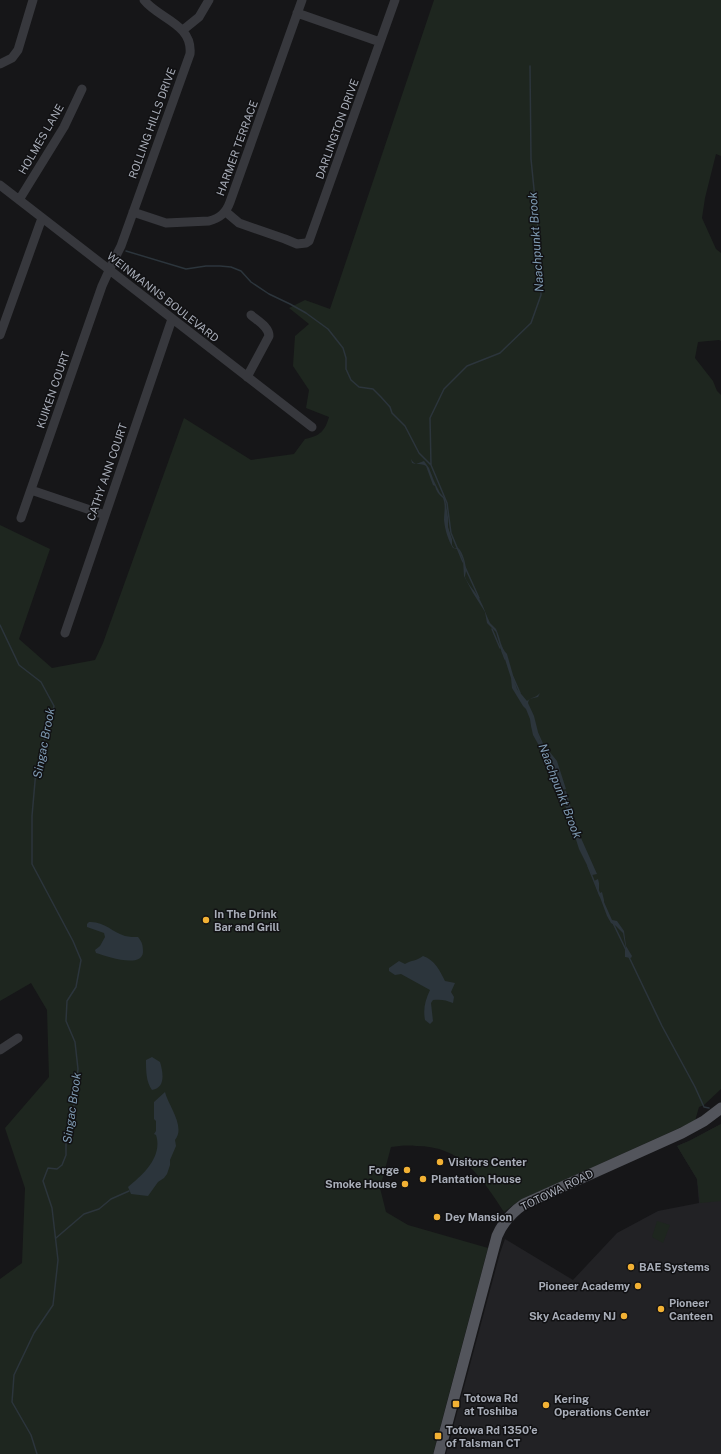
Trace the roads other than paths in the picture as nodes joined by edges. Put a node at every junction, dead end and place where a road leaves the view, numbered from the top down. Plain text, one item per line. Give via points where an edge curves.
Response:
1 (33, 0) edge
2 (144, 0) edge
3 (209, 0) edge
4 (302, 0) edge
5 (395, 0) edge
6 (297, 13) junction
7 (183, 30) junction
8 (380, 42) junction
9 (0, 64) edge
10 (82, 89) dead end
11 (0, 185) edge
12 (19, 200) junction
13 (133, 212) junction
14 (226, 212) junction
15 (42, 218) junction
16 (109, 270) junction
17 (251, 315) dead end
18 (172, 319) junction
19 (0, 335) edge
20 (246, 377) junction
21 (312, 427) dead end
22 (31, 490) junction
23 (105, 515) junction
24 (21, 518) dead end
25 (65, 633) dead end
26 (18, 1038) dead end
27 (0, 1050) edge
28 (721, 1108) edge
29 (439, 1454) edge

1 - 9 street via 18,50 12,58
2 - 7 street
3 - 7 street via 199,17
4 - 6 street, HARMER TERRACE
5 - 8 street, DARLINGTON DRIVE
6 - 8 street
6 - 14 street, HARMER TERRACE
7 - 13 street, ROLLING HILLS DRIVE via 189,42 190,54
8 - 14 street, DARLINGTON DRIVE via 311,238 302,244 285,240 239,222
10 - 12 street, HOLMES LANE via 64,127
11 - 12 street, WEINMANNS BOULEVARD
12 - 15 street, WEINMANNS BOULEVARD
13 - 14 street, HARMER TERRACE via 160,222 172,223 209,221
13 - 16 street, ROLLING HILLS DRIVE
15 - 16 street, WEINMANNS BOULEVARD
15 - 19 street
16 - 18 street, WEINMANNS BOULEVARD
16 - 22 street, KUIKEN COURT
17 - 20 street via 266,327 269,336
18 - 20 street, WEINMANNS BOULEVARD
18 - 23 street, CATHY ANN COURT
20 - 21 street, WEINMANNS BOULEVARD
22 - 23 street
22 - 24 street, KUIKEN COURT
23 - 25 street, CATHY ANN COURT
26 - 27 street
28 - 29 main road, TOTOWA ROAD via 682,1133 524,1204 503,1223 497,1236

